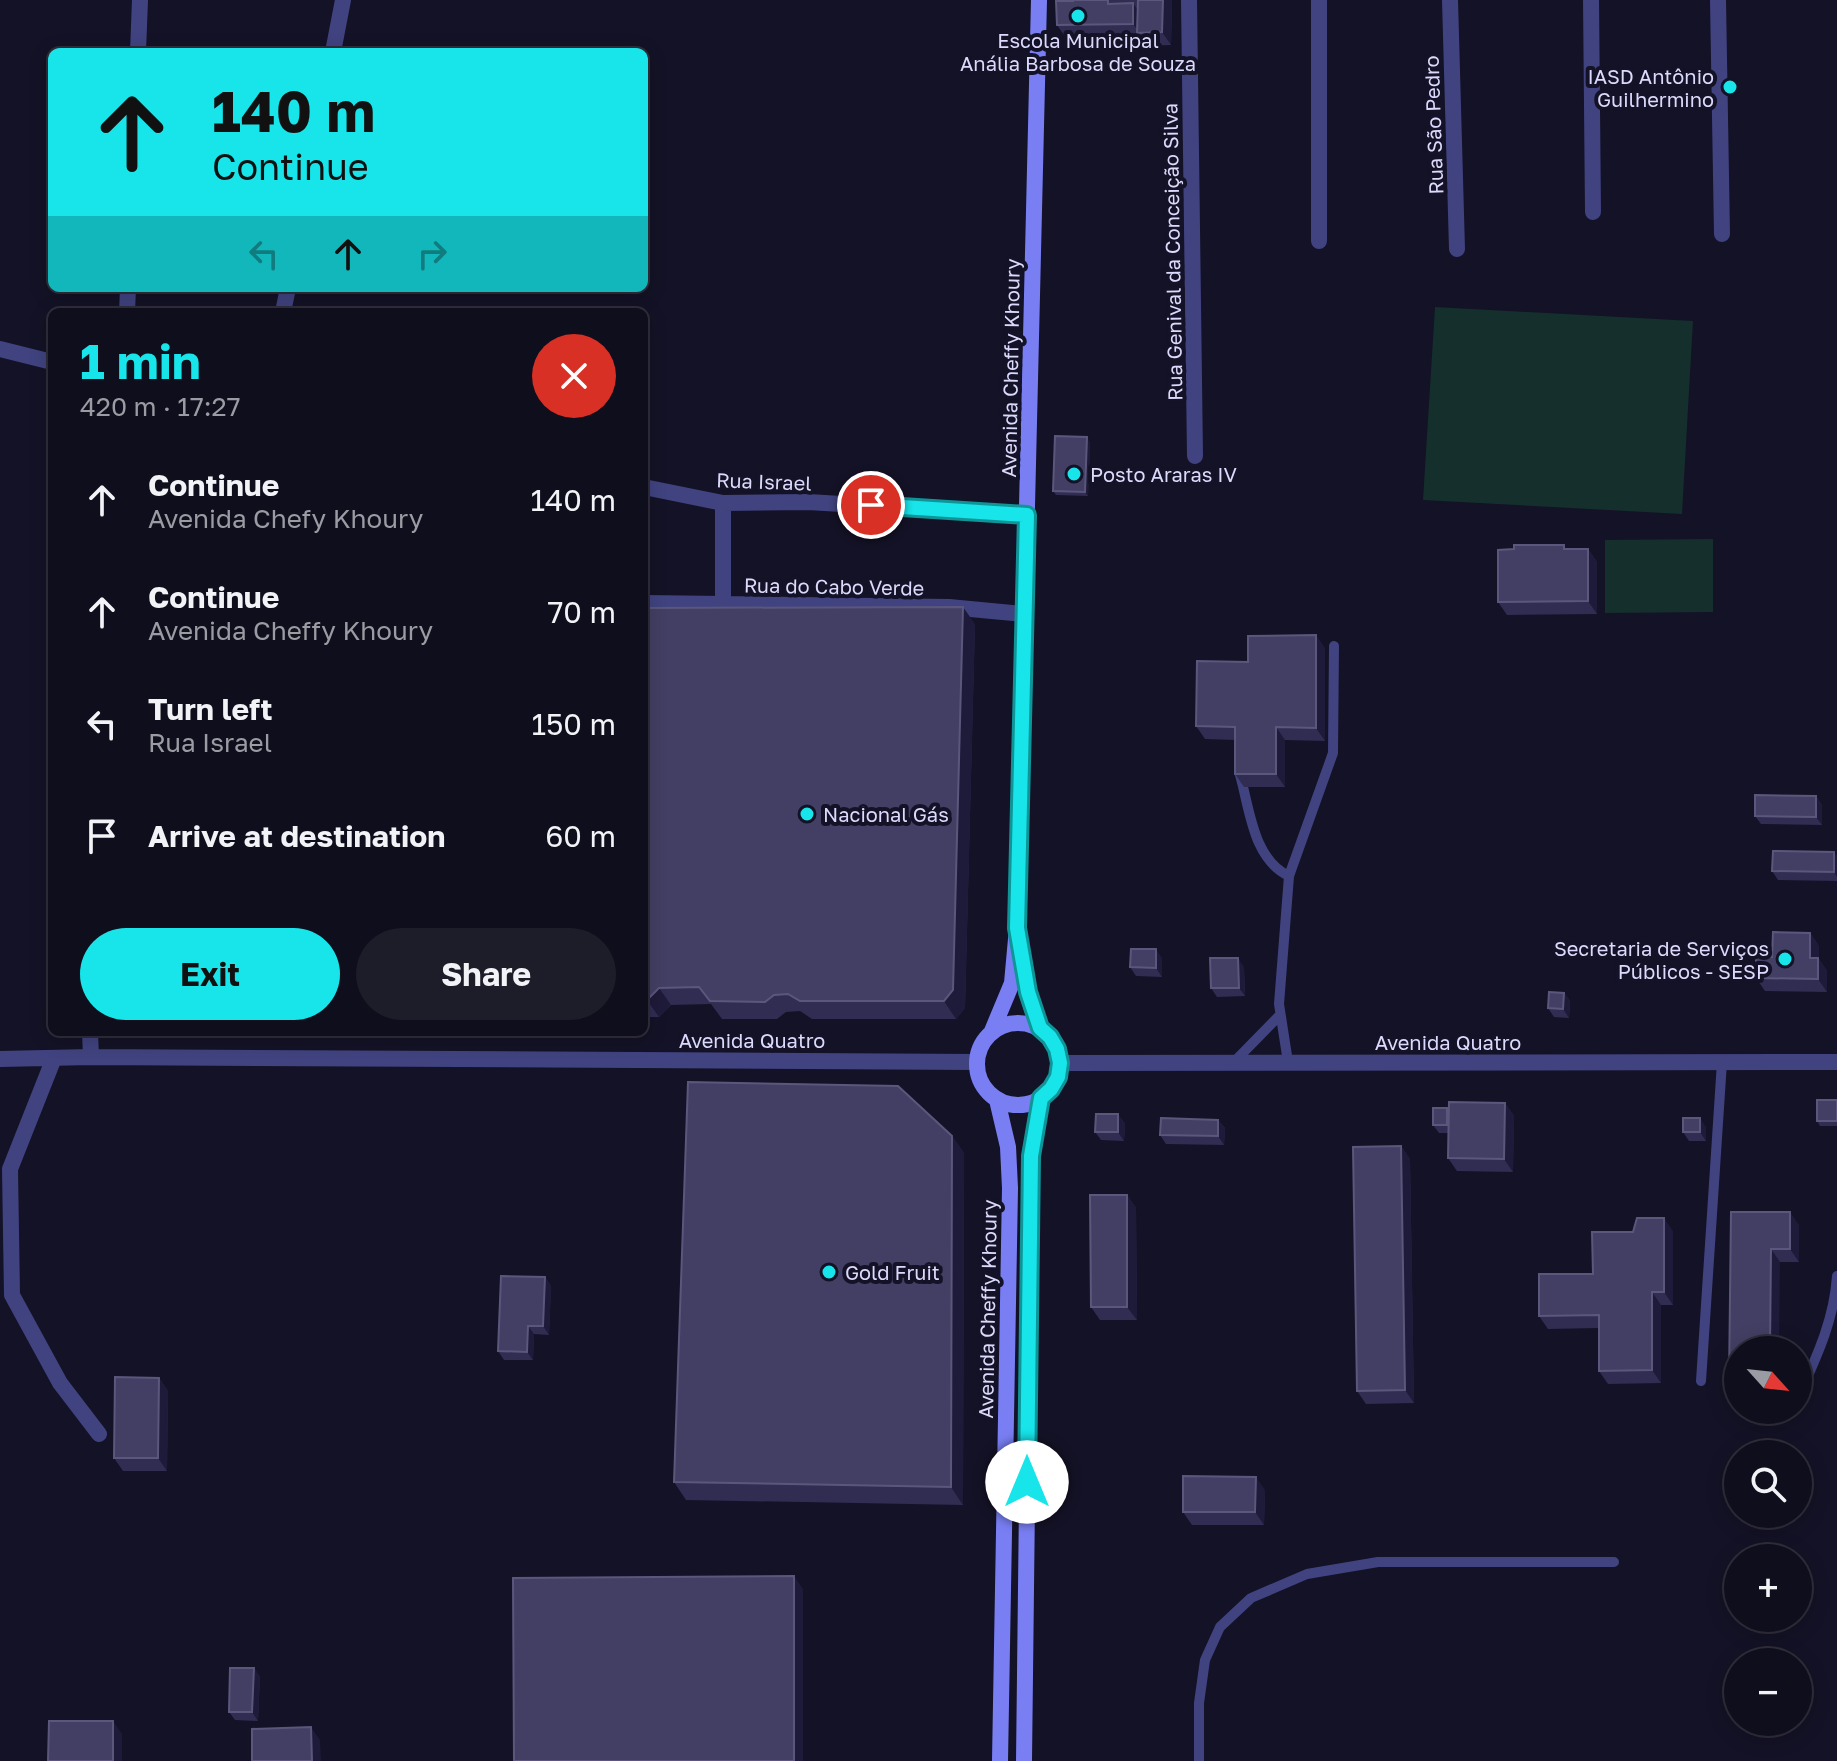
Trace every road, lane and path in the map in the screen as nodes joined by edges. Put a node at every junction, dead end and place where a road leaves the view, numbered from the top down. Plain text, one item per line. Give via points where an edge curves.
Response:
1 (140, 0) edge
2 (343, 0) edge
3 (1039, 0) edge
4 (1189, 0) edge
5 (1319, 0) edge
6 (1450, 0) edge
7 (1591, 0) edge
8 (1718, 0) edge
9 (138, 48) edge
10 (334, 48) edge
11 (1593, 212) dead end
12 (1722, 234) dead end
13 (1319, 241) dead end
14 (1457, 249) dead end
15 (0, 349) edge
16 (48, 361) edge
17 (1195, 456) dead end
18 (648, 488) edge
19 (723, 503) junction
20 (1027, 515) junction
21 (648, 603) edge
22 (723, 604) junction
23 (1024, 614) junction
24 (1334, 646) dead end
25 (1236, 759) edge
26 (1289, 876) junction
27 (1017, 928) junction
28 (1280, 1015) junction
29 (1040, 1028) junction
30 (992, 1031) junction
31 (90, 1036) edge
32 (91, 1057) junction
33 (54, 1058) junction
34 (0, 1059) edge
35 (977, 1062) junction
36 (1234, 1062) junction
37 (1288, 1062) junction
38 (1722, 1062) junction
39 (1837, 1062) edge
40 (1060, 1063) junction
41 (1041, 1098) junction
42 (997, 1100) junction
43 (1837, 1276) edge
44 (1812, 1366) edge
45 (1701, 1381) dead end
46 (99, 1434) dead end
47 (1614, 1562) dead end
48 (1000, 1761) edge
49 (1024, 1761) edge
50 (1199, 1761) edge

1 - 9 street
2 - 10 street
3 - 20 main road, Avenida Cheffy Khoury
4 - 17 street, Rua Genival da Conceição Silva
5 - 13 street
6 - 14 street, Rua São Pedro
7 - 11 street
8 - 12 street
15 - 16 street
18 - 19 street, Rua Israel
19 - 20 street, Rua Israel via 808,502
19 - 22 street
20 - 23 main road, Avenida Cheffy Khoury
21 - 22 street, Rua do Cabo Verde
22 - 23 street, Rua do Cabo Verde via 949,607
23 - 27 main road, Avenida Cheffy Khoury
24 - 26 lane via 1333,753
25 - 26 lane via 1262,854
26 - 28 lane
27 - 29 main road
27 - 30 main road via 1012,983
28 - 36 lane
28 - 37 lane
29 - 30 main road via 1014,1022
29 - 40 main road via 1057,1049
30 - 35 main road
31 - 32 street
32 - 33 street, Avenida Quatro
32 - 35 street, Avenida Quatro
33 - 34 street, Avenida Quatro
33 - 46 street via 10,1169 12,1295 60,1383
35 - 42 main road via 979,1077
36 - 37 street, Avenida Quatro
36 - 40 street, Avenida Quatro
37 - 38 street, Avenida Quatro
38 - 39 street, Avenida Quatro
38 - 45 lane
40 - 41 main road via 1058,1077
41 - 42 main road via 1019,1105
41 - 49 main road, Avenida Cheffy Khoury via 1031,1156
42 - 48 main road, Avenida Cheffy Khoury via 1008,1147 1010,1188
43 - 44 lane via 1832,1314
47 - 50 lane via 1378,1562 1307,1574 1251,1598 1220,1627 1205,1660

